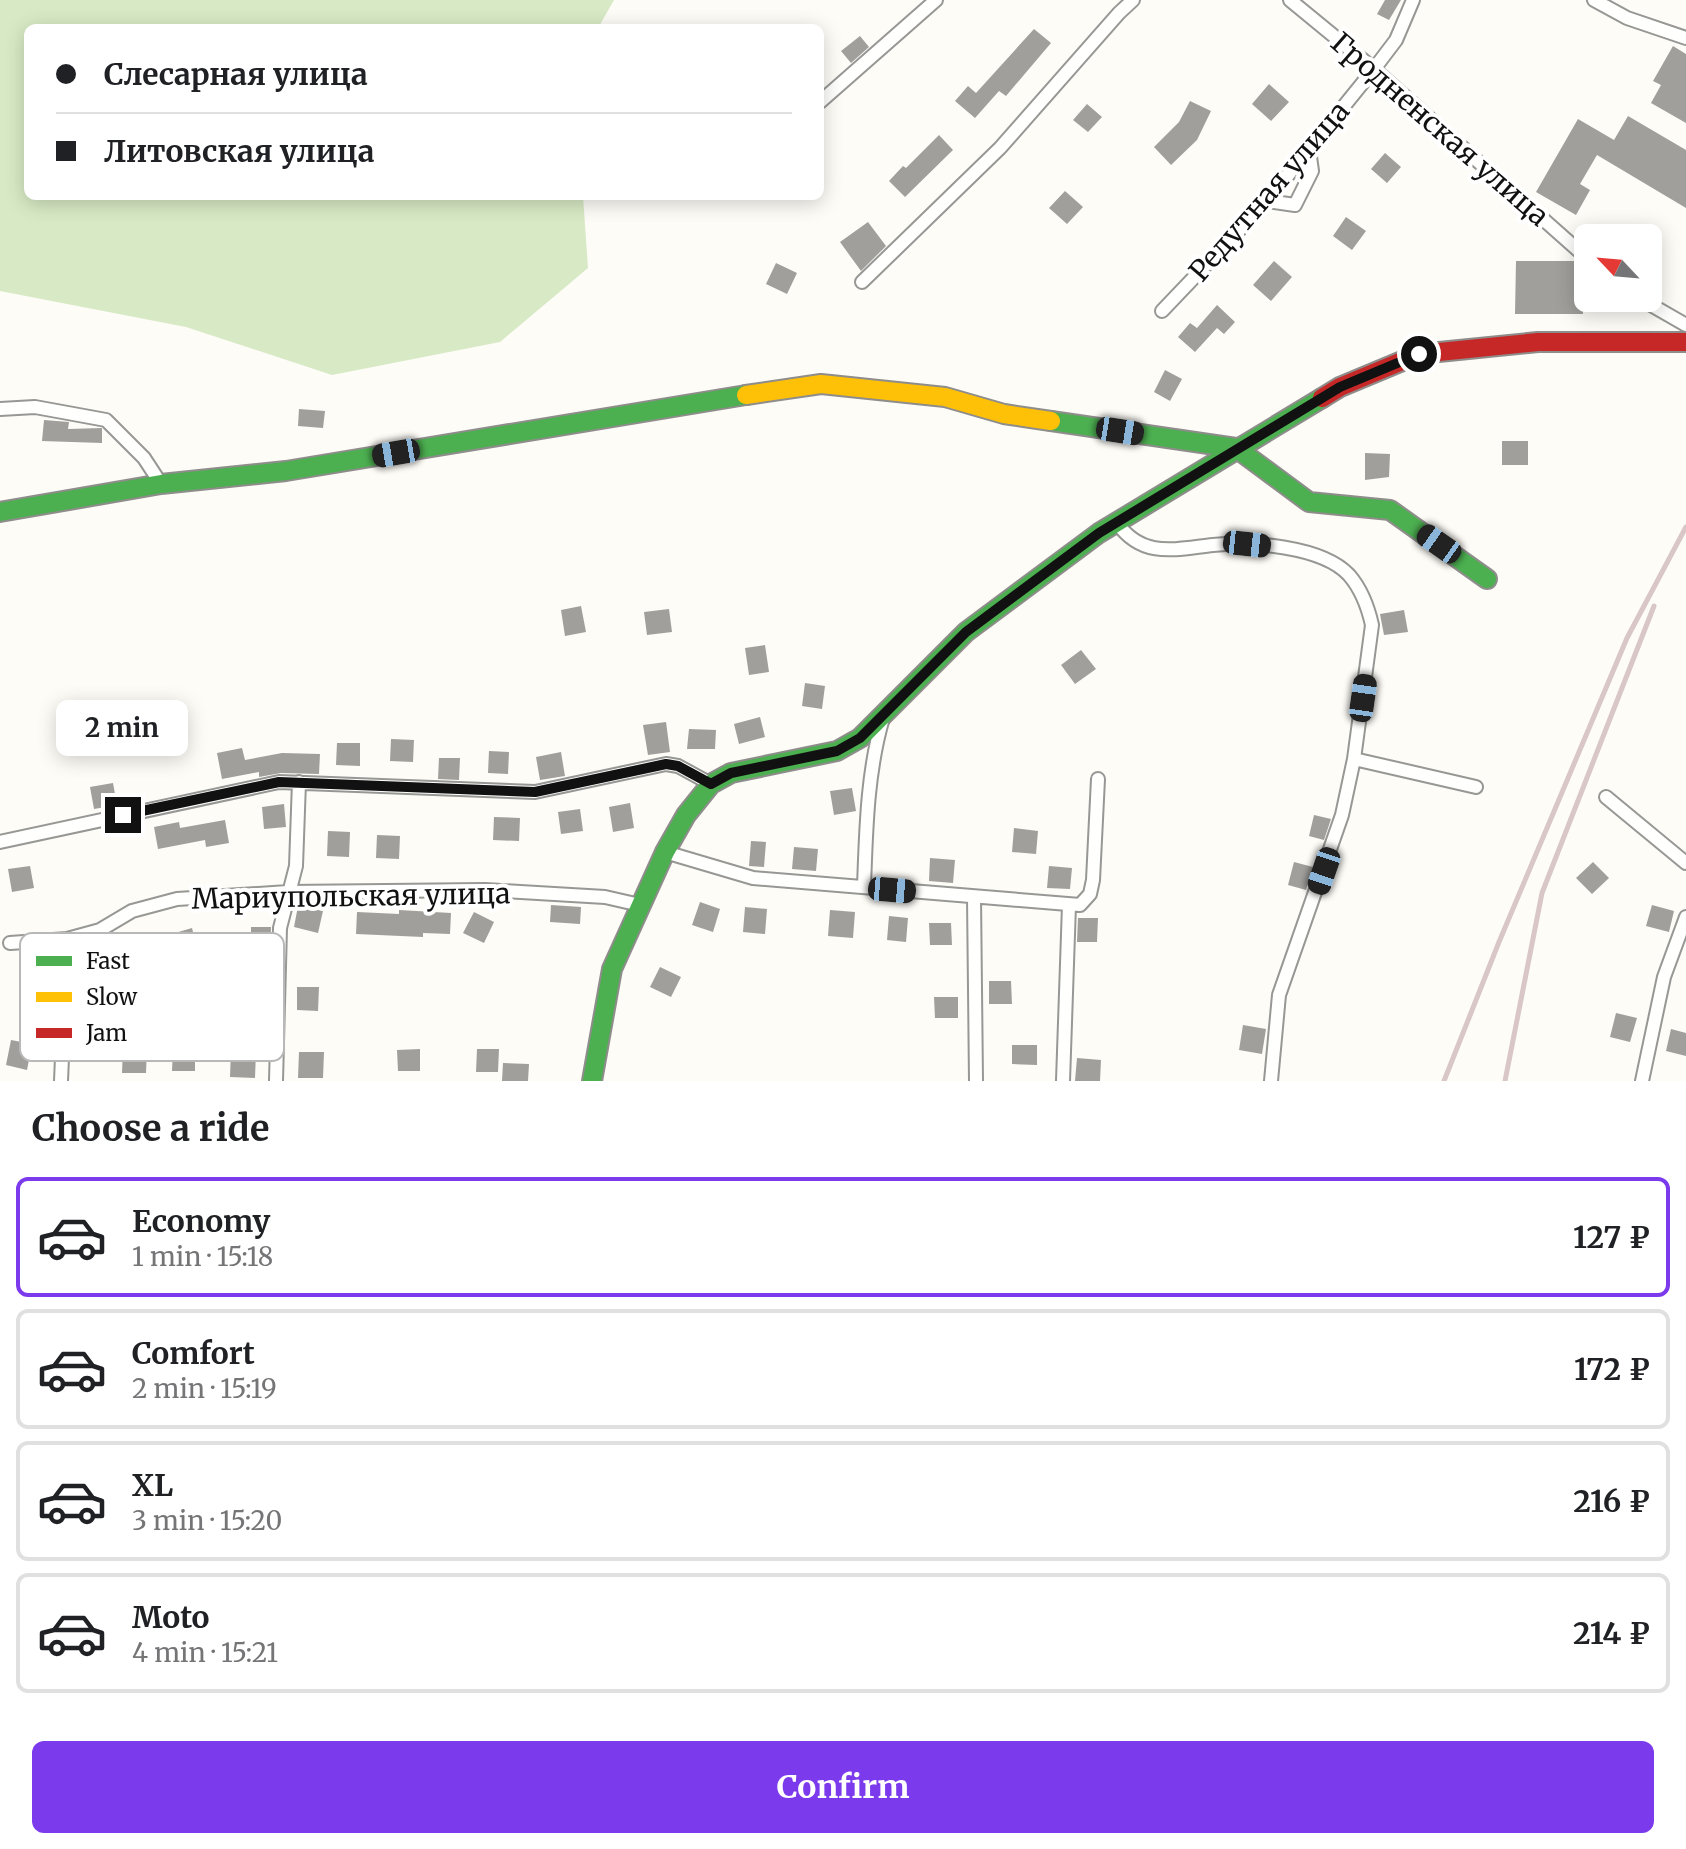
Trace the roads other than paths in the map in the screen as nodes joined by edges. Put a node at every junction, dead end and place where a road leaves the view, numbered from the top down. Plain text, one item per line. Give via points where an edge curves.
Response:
1 (936, 0) edge
2 (1133, 0) edge
3 (1290, 0) edge
4 (1413, 0) edge
5 (1594, 0) edge
6 (1686, 38) edge
7 (1374, 69) junction
8 (824, 98) edge
9 (1309, 150) junction
10 (1267, 201) junction
11 (1574, 247) edge
12 (862, 282) dead end
13 (1162, 311) dead end
14 (1662, 311) edge
15 (1686, 325) edge
16 (1686, 342) edge
17 (0, 409) edge
18 (1236, 448) junction
19 (161, 484) junction
20 (0, 512) edge
21 (1117, 523) junction
22 (1487, 579) dead end
23 (884, 715) junction
24 (1354, 759) junction
25 (1098, 779) dead end
26 (299, 782) junction
27 (711, 784) junction
28 (1476, 787) dead end
29 (1606, 797) dead end
30 (0, 842) edge
31 (665, 852) junction
32 (1686, 863) edge
33 (864, 887) junction
34 (288, 892) junction
35 (974, 897) junction
36 (640, 905) junction
37 (1069, 905) junction
38 (1686, 917) edge
39 (89, 933) edge
40 (280, 933) edge
41 (20, 942) edge
42 (10, 943) dead end
43 (62, 1061) edge
44 (277, 1061) edge
45 (61, 1081) edge
46 (276, 1081) edge
47 (592, 1081) edge
48 (976, 1081) edge
49 (1063, 1081) edge
50 (1271, 1081) edge
51 (1642, 1081) edge

1 - 8 street
2 - 12 street via 1000,148
3 - 7 street, Гродненская улица
4 - 7 street, Редутная улица via 1396,40
5 - 6 street via 1627,18
7 - 9 street, Редутная улица
7 - 11 street, Гродненская улица
9 - 10 street, Редутная улица
9 - 10 street via 1312,171 1295,205
10 - 13 street, Редутная улица
14 - 15 street
16 - 18 street via 1538,342 1419,354 1340,387
17 - 19 street via 35,407 106,420 144,458
18 - 19 street via 1004,414 945,397 821,384 286,471
18 - 21 street
18 - 22 street via 1309,502 1390,510
19 - 20 street
21 - 23 street via 966,632
21 - 24 street via 1125,534 1153,549 1247,544 1290,549 1346,573 1367,605 1372,625
23 - 27 street via 837,751 731,773
23 - 33 street via 876,741
24 - 28 street
24 - 50 street via 1342,815 1279,995
25 - 37 street via 1090,894 1080,905
26 - 27 street via 535,792 666,764
26 - 30 street
26 - 34 street via 299,839
27 - 31 street
29 - 32 street
31 - 33 street via 753,878
31 - 36 street
33 - 35 street
34 - 36 street, Мариупольская улица via 485,890 605,897
34 - 39 street, Мариупольская улица via 177,899 132,911
34 - 40 street
35 - 37 street
35 - 48 street
36 - 47 street via 612,969
37 - 49 street
38 - 51 street via 1664,977
41 - 42 street, Мариупольская улица
43 - 45 street
44 - 46 street

